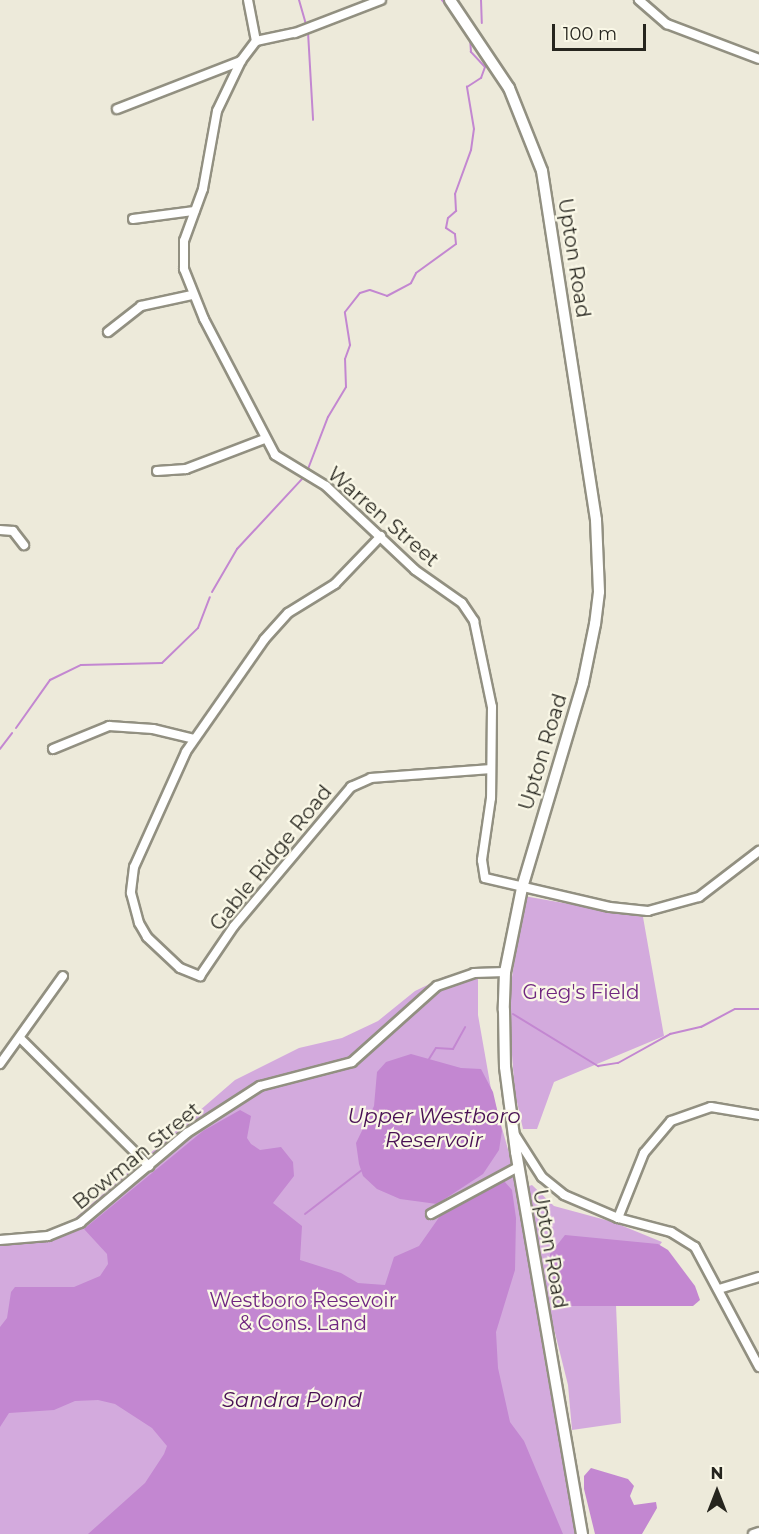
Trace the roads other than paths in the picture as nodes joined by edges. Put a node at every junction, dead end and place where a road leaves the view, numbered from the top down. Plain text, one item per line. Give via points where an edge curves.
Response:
1 (248, 0) edge
2 (381, 0) edge
3 (450, 0) edge
4 (639, 0) edge
5 (256, 41) junction
6 (759, 59) edge
7 (241, 61) junction
8 (117, 110) dead end
9 (194, 211) junction
10 (133, 219) dead end
11 (192, 295) junction
12 (108, 332) dead end
13 (264, 439) junction
14 (156, 471) dead end
15 (0, 530) edge
16 (381, 536) junction
17 (24, 545) dead end
18 (194, 739) junction
19 (53, 749) dead end
20 (491, 769) junction
21 (759, 851) edge
22 (522, 888) junction
23 (506, 972) junction
24 (63, 976) dead end
25 (20, 1038) junction
26 (0, 1064) edge
27 (759, 1115) edge
28 (513, 1131) junction
29 (149, 1166) junction
30 (518, 1167) junction
31 (431, 1214) dead end
32 (618, 1218) junction
33 (0, 1240) edge
34 (759, 1277) edge
35 (719, 1289) junction
36 (759, 1367) edge
37 (759, 1532) edge
38 (582, 1534) edge
39 (753, 1534) edge

1 - 5 street
2 - 5 street via 295,33
3 - 22 main road, Upton Road via 509,88 542,171 596,520 599,592 583,683
4 - 6 street via 667,24
5 - 7 street, Warren Street
7 - 8 street
7 - 9 street, Warren Street via 220,101 203,189
9 - 10 street
9 - 11 street, Warren Street via 182,250
11 - 12 street via 141,306
11 - 13 street, Warren Street
13 - 14 street via 186,469
13 - 16 street, Warren Street via 275,455 326,486
15 - 17 street via 12,531
16 - 18 street via 335,584 288,613
16 - 20 street, Warren Street via 415,570 462,603 474,621 491,691
18 - 19 street via 153,729 109,726
18 - 20 street, Gable Ridge Road via 139,851 131,893 147,937 180,968 198,976 205,974 234,926 351,787 371,778
20 - 22 street, Warren Street via 482,871 489,881
21 - 22 street, Warren Street via 699,897 664,909 610,908
22 - 23 main road, Upton Road
23 - 28 main road, Upton Road via 504,1053
23 - 29 street, Bowman Street via 474,973 437,986 376,1045 352,1062 260,1086 187,1133
24 - 25 street
25 - 26 street
25 - 29 street
27 - 32 street via 711,1107 671,1121 644,1153
28 - 30 main road, Upton Road
28 - 32 street via 533,1166 552,1187 576,1203
29 - 33 street, Bowman Street via 80,1223 48,1236
30 - 31 street
30 - 38 main road, Upton Road
32 - 35 street via 685,1238 703,1259
34 - 35 street
35 - 36 street
37 - 39 street

